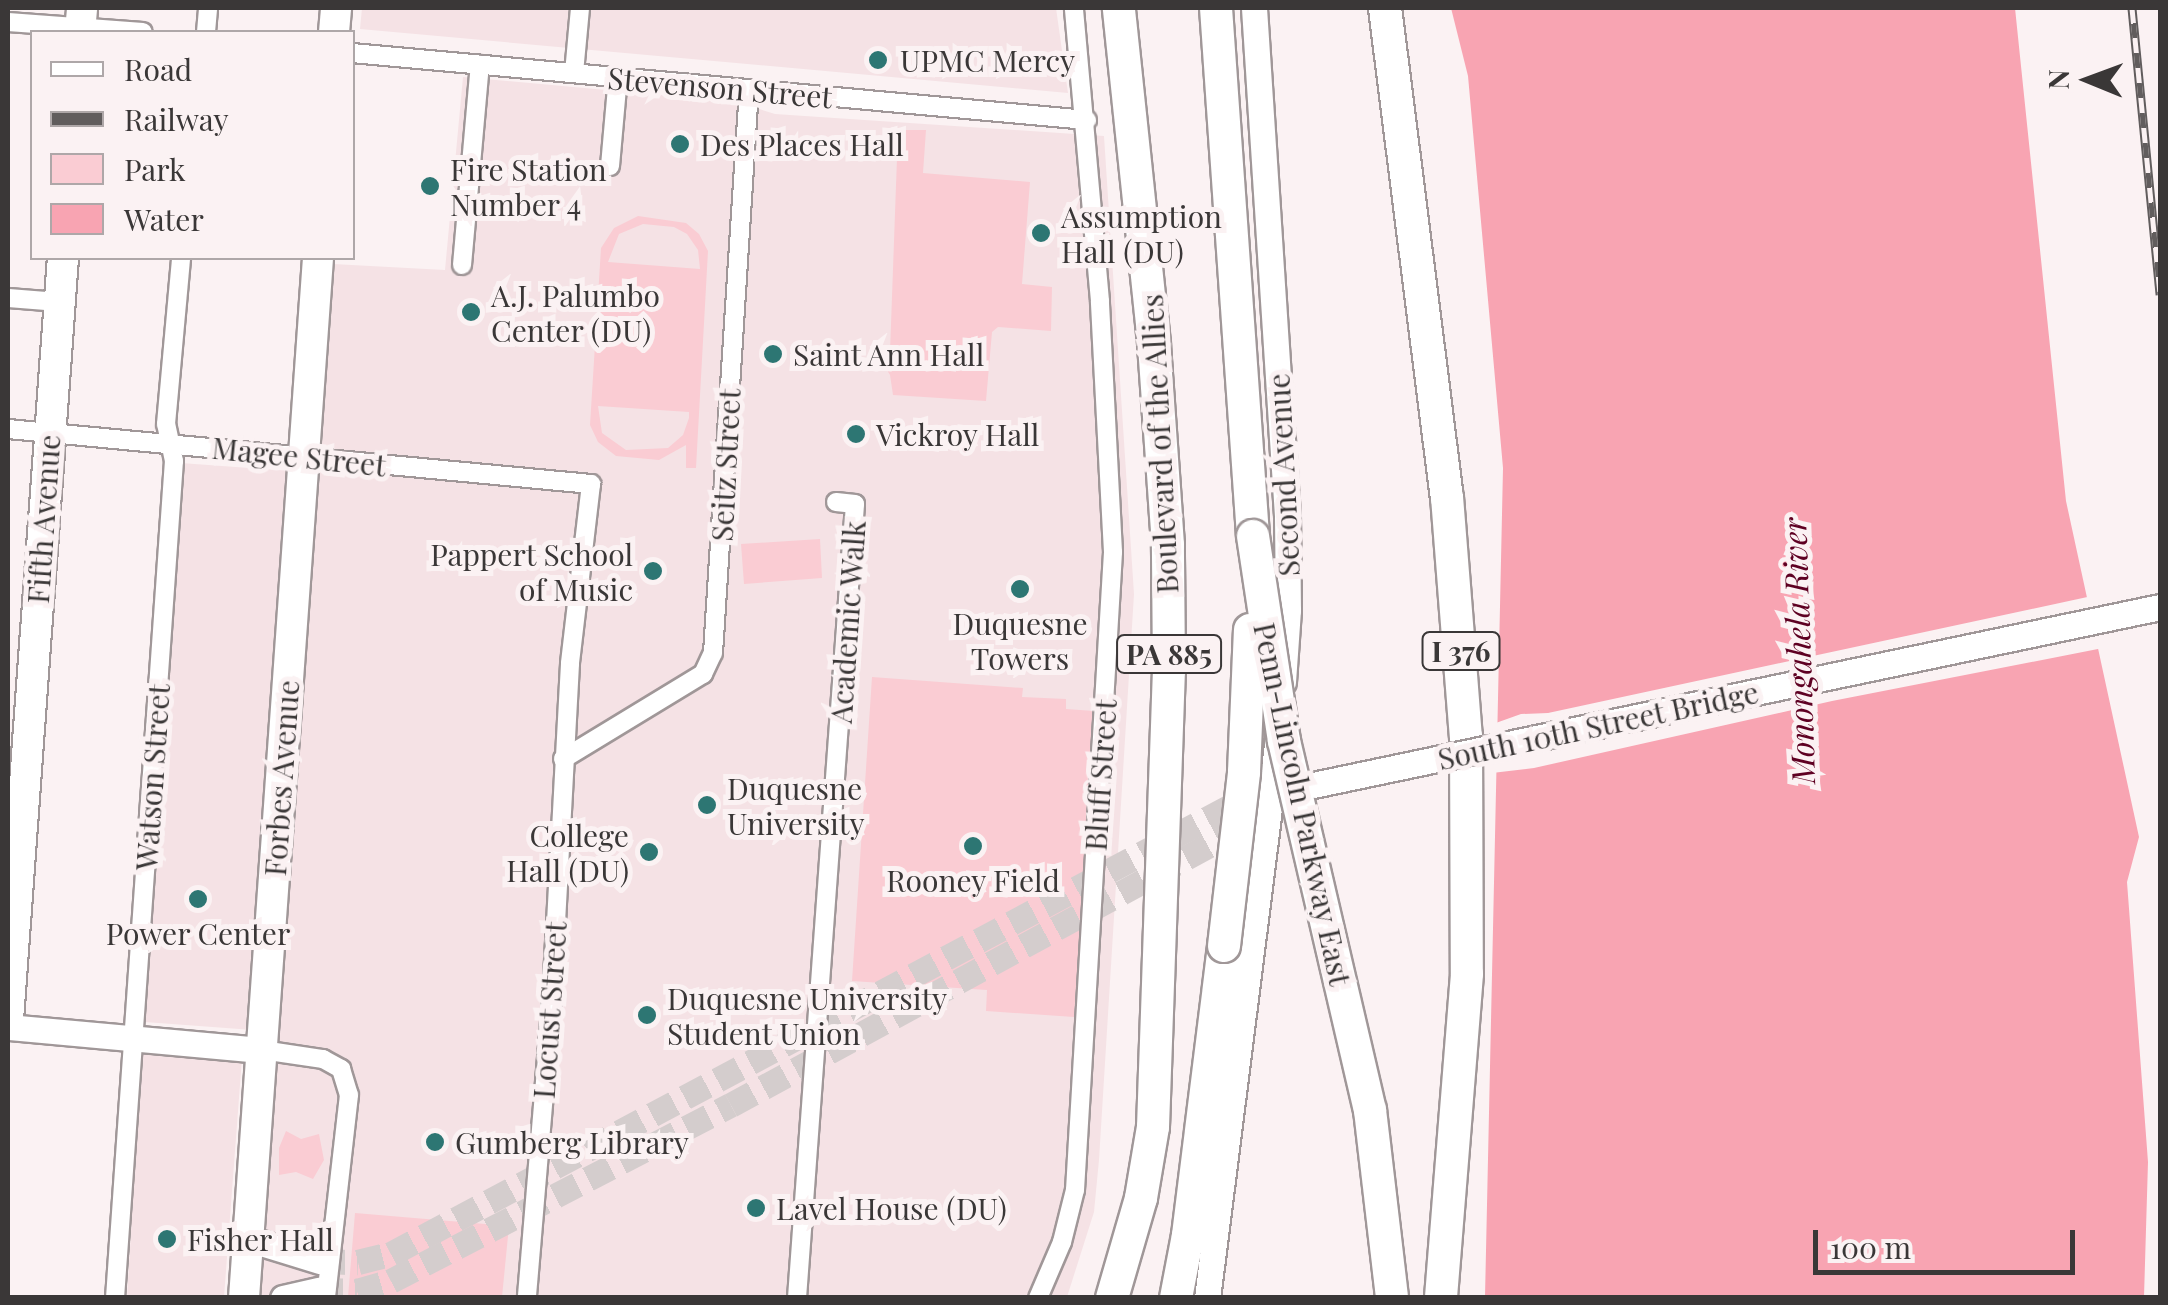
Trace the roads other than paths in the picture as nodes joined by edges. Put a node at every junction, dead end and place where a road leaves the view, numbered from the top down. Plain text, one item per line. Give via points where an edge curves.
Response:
1 (580, 8) edge
2 (1074, 8) edge
3 (1098, 8) edge
4 (1119, 8) edge
5 (1216, 8) edge
6 (1254, 8) edge
7 (1385, 8) edge
8 (8, 22) edge
9 (81, 22) edge
10 (131, 30) edge
11 (355, 53) edge
12 (480, 64) junction
13 (574, 73) junction
14 (618, 77) junction
15 (749, 90) junction
16 (1087, 120) junction
17 (610, 166) dead end
18 (63, 260) edge
19 (181, 260) edge
20 (318, 260) edge
21 (462, 265) dead end
22 (8, 298) edge
23 (59, 302) junction
24 (8, 428) edge
25 (49, 432) junction
26 (170, 443) junction
27 (304, 457) junction
28 (590, 484) joint
29 (836, 502) dead end
30 (1253, 536) junction
31 (2160, 606) edge
32 (563, 760) junction
33 (1271, 799) junction
34 (1231, 806) tunnel mouth
35 (1226, 836) tunnel mouth
36 (8, 1019) edge
37 (8, 1027) edge
38 (134, 1038) junction
39 (262, 1050) junction
40 (248, 1240) junction
41 (320, 1261) tunnel mouth
42 (322, 1294) edge
43 (115, 1298) edge
44 (244, 1298) edge
45 (282, 1298) edge
46 (528, 1298) edge
47 (797, 1298) edge
48 (1038, 1298) edge
49 (1092, 1298) edge
50 (1112, 1298) edge
51 (1176, 1298) edge
52 (1208, 1298) edge
53 (1392, 1298) edge
54 (1442, 1298) edge

1 - 13 street
2 - 16 street, Bluff Street
3 - 49 highway, Boulevard of the Allies / PA 885 via 1136,372 1147,688 1134,1099 1126,1168
4 - 50 highway, Boulevard of the Allies / PA 885 via 1154,343 1170,672 1153,1127
5 - 30 highway, Penn-Lincoln Parkway East
6 - 33 main road, Second Avenue via 1289,563
7 - 54 highway, I 376 via 1447,497 1466,736 1467,974
8 - 9 street
9 - 10 street
11 - 12 street, Stevenson Street
12 - 13 street, Stevenson Street
12 - 21 street
13 - 14 street, Stevenson Street
14 - 15 street, Stevenson Street
14 - 17 street
15 - 16 street, Stevenson Street
15 - 32 street, Seitz Street via 714,654 702,674
16 - 48 street, Bluff Street via 1108,417 1111,604 1075,1190
18 - 23 main road, Fifth Avenue
19 - 26 street, Watson Street via 166,424
20 - 27 main road, Forbes Avenue
22 - 23 street
23 - 25 main road, Fifth Avenue
24 - 25 street, Magee Street
25 - 26 street, Magee Street
25 - 36 main road, Fifth Avenue
26 - 27 street, Magee Street
26 - 38 street, Watson Street via 174,461
27 - 28 street, Magee Street
27 - 39 main road, Forbes Avenue
28 - 32 street, Locust Street
29 - 47 street, Academic Walk via 855,504
30 - 51 highway, bridge via 1244,772
30 - 53 highway, Penn-Lincoln Parkway East, bridge via 1284,740 1370,1110
31 - 33 main road, South 10th Street Bridge, bridge
32 - 46 street, Locust Street
33 - 34 main road
33 - 35 main road
33 - 52 main road, Second Avenue
37 - 38 main road
38 - 39 main road
38 - 43 street, Watson Street
39 - 40 main road, Forbes Avenue
39 - 42 street via 323,1058 341,1069 350,1095
40 - 41 main road
40 - 44 main road, Forbes Avenue
42 - 45 main road

